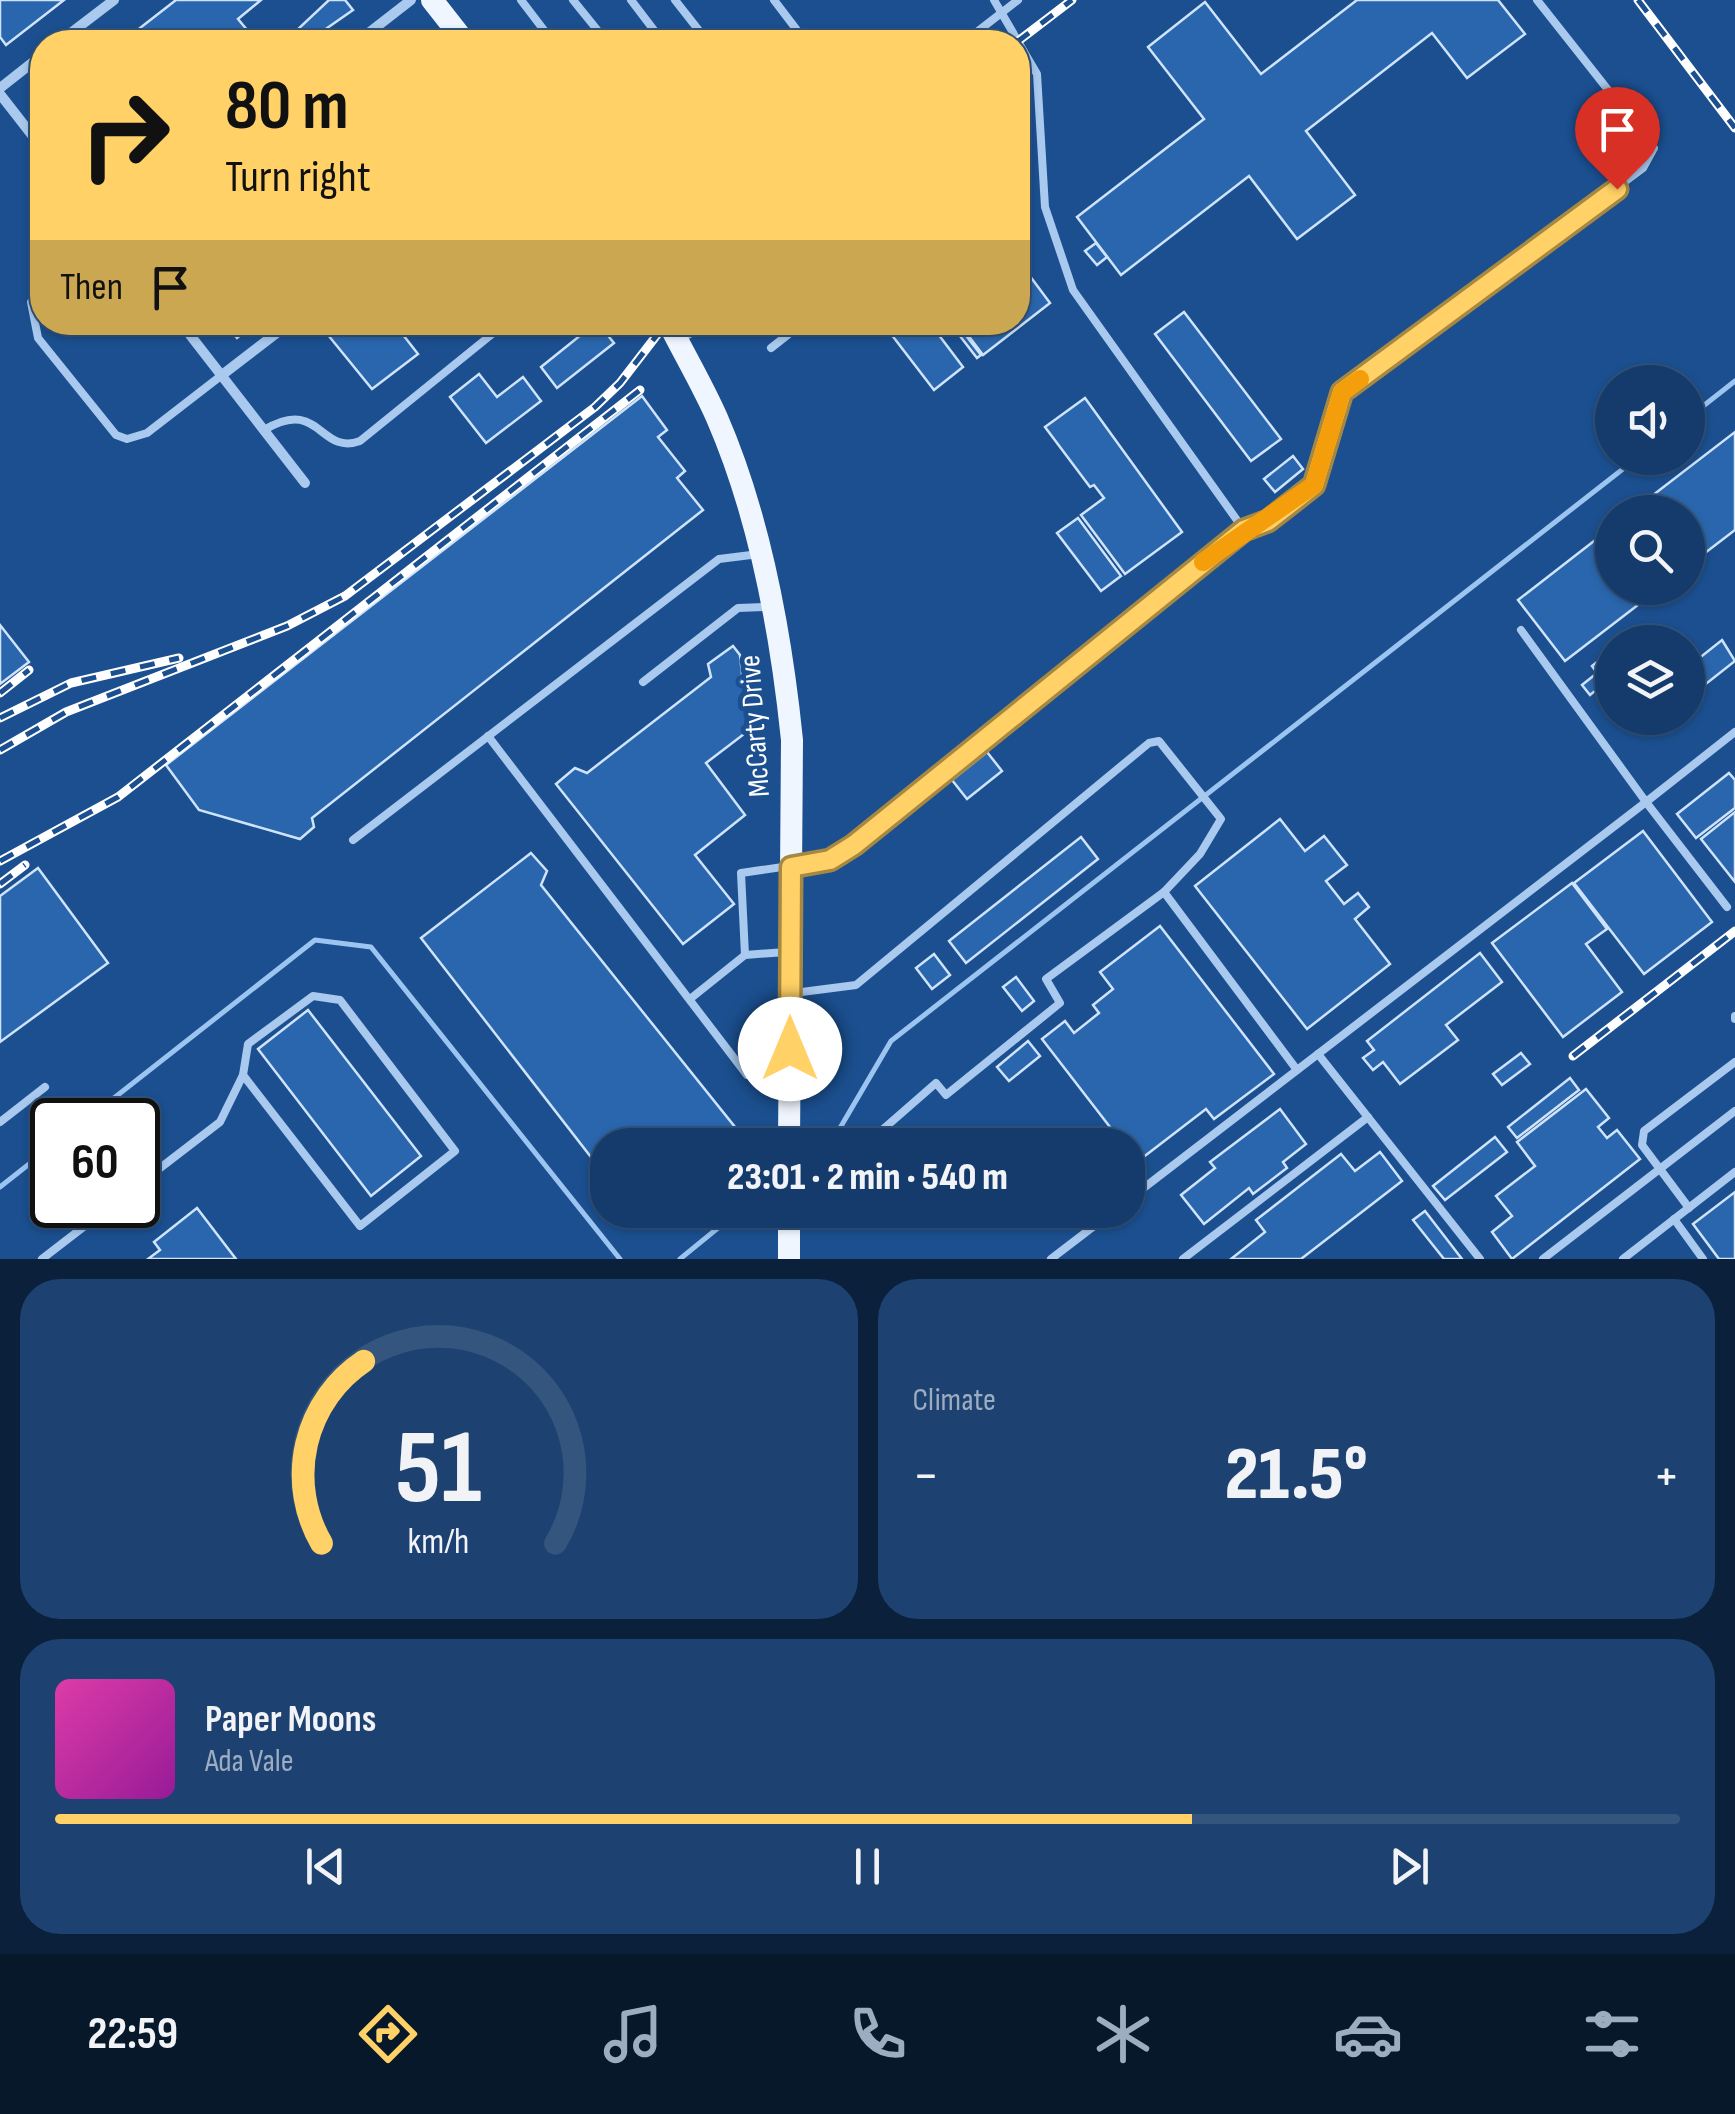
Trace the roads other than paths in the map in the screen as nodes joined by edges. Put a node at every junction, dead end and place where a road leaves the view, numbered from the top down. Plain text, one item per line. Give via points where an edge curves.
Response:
1 (114, 0) edge
2 (411, 0) edge
3 (432, 0) edge
4 (520, 0) edge
5 (573, 0) edge
6 (631, 0) edge
7 (675, 0) edge
8 (774, 0) edge
9 (994, 0) edge
10 (1018, 0) edge
11 (1537, 0) edge
12 (1003, 12) junction
13 (75, 30) edge
14 (372, 30) edge
15 (456, 30) edge
16 (544, 30) edge
17 (597, 30) edge
18 (655, 30) edge
19 (699, 30) edge
20 (797, 30) edge
21 (980, 30) edge
22 (1013, 30) edge
23 (1030, 61) edge
24 (30, 66) edge
25 (0, 91) edge
26 (30, 132) edge
27 (37, 335) edge
28 (190, 335) edge
29 (273, 335) edge
30 (491, 335) edge
31 (674, 335) edge
32 (788, 335) edge
33 (771, 348) dead end
34 (222, 375) junction
35 (264, 430) junction
36 (305, 483) dead end
37 (1244, 530) junction
38 (759, 554) junction
39 (771, 606) junction
40 (1520, 630) dead end
41 (643, 682) dead end
42 (1735, 732) edge
43 (488, 736) junction
44 (1646, 802) junction
45 (353, 840) dead end
46 (791, 867) junction
47 (1164, 892) junction
48 (1727, 907) dead end
49 (791, 952) junction
50 (745, 955) junction
51 (790, 993) junction
52 (690, 999) junction
53 (1318, 1054) junction
54 (1735, 1062) edge
55 (1298, 1070) junction
56 (243, 1075) junction
57 (790, 1077) junction
58 (44, 1087) dead end
59 (1735, 1112) edge
60 (1368, 1117) junction
61 (0, 1122) edge
62 (790, 1128) edge
63 (884, 1128) edge
64 (160, 1169) edge
65 (1660, 1169) junction
66 (1735, 1172) edge
67 (1145, 1187) edge
68 (1689, 1208) junction
69 (1674, 1220) junction
70 (82, 1228) edge
71 (789, 1228) edge
72 (1091, 1228) edge
73 (42, 1259) edge
74 (789, 1259) edge
75 (1051, 1259) edge
76 (1183, 1259) edge
77 (1480, 1259) edge
78 (1543, 1259) edge
79 (1623, 1259) edge
80 (1704, 1259) edge

1 - 13 street
2 - 14 street
3 - 15 main road
4 - 16 lane
5 - 17 lane
6 - 18 lane
7 - 19 lane
8 - 20 lane
9 - 12 lane
10 - 12 lane
11 - 37 lane via 1654,148 1643,168 1342,392 1314,485 1268,521
12 - 21 lane
12 - 22 lane
23 - 37 lane via 1037,74 1045,207 1072,290
24 - 25 street
25 - 26 street
27 - 34 lane via 116,435 128,440 147,433
28 - 34 street
29 - 34 street
30 - 35 lane via 360,441 338,442 297,417
31 - 38 main road, McCarty Drive via 717,419
32 - 33 lane
34 - 35 street
35 - 36 street
37 - 46 lane via 854,845 830,860
38 - 39 main road, McCarty Drive
38 - 43 lane via 719,559
39 - 41 lane via 738,608
39 - 46 main road, McCarty Drive via 792,740
40 - 44 lane
42 - 44 lane
43 - 45 lane
43 - 52 lane
44 - 48 lane
44 - 53 lane
46 - 49 main road, McCarty Drive
46 - 50 lane via 741,873
47 - 51 lane via 1221,820 1159,741 856,985
47 - 55 lane
47 - 63 lane via 1046,979 1060,1003 946,1095 936,1083
49 - 50 lane
49 - 51 main road, McCarty Drive
50 - 52 lane
51 - 57 main road, McCarty Drive
52 - 57 lane via 748,1075
53 - 55 lane
53 - 60 lane
54 - 65 lane via 1644,1131 1642,1145
55 - 67 lane
56 - 56 lane via 360,1226 455,1151 340,1000 313,996 248,1044
56 - 64 lane via 220,1122
57 - 62 main road, McCarty Drive
58 - 61 lane
59 - 65 lane
60 - 76 lane
60 - 77 lane
65 - 68 lane
65 - 78 lane
66 - 68 lane
68 - 69 lane
69 - 79 lane
69 - 80 lane
70 - 73 lane
71 - 74 main road
72 - 75 lane

